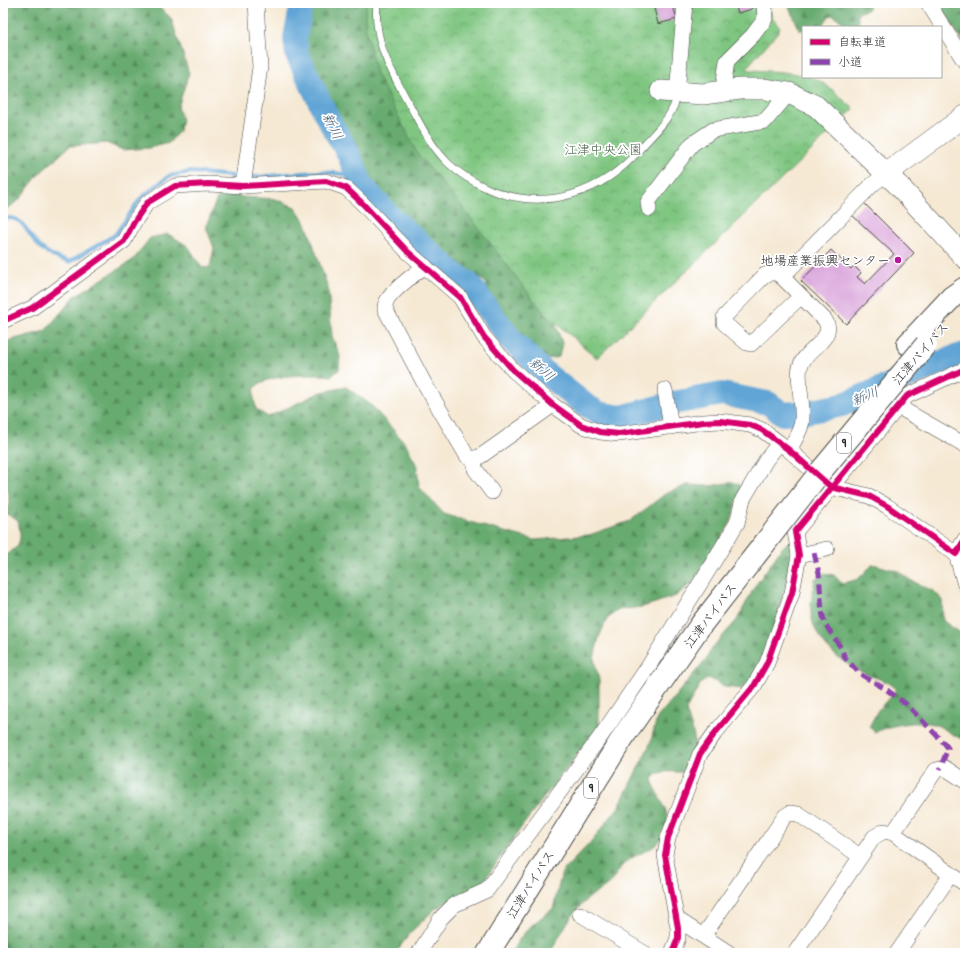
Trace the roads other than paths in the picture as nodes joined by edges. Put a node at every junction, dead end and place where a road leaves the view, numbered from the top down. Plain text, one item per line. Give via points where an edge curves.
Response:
1 (256, 3) edge
2 (377, 3) edge
3 (685, 3) edge
4 (764, 3) edge
5 (928, 3) edge
6 (965, 62) edge
7 (726, 90) junction
8 (669, 92) junction
9 (789, 94) junction
10 (965, 116) edge
11 (886, 174) junction
12 (243, 186) junction
13 (649, 209) dead end
14 (965, 258) edge
15 (425, 266) junction
16 (782, 277) junction
17 (965, 288) edge
18 (801, 296) junction
19 (965, 302) edge
20 (3, 321) edge
21 (917, 345) junction
22 (965, 369) edge
23 (666, 394) dead end
24 (553, 405) junction
25 (897, 406) junction
26 (670, 421) junction
27 (965, 445) edge
28 (784, 446) junction
29 (475, 458) junction
30 (831, 487) junction
31 (492, 492) dead end
32 (965, 539) edge
33 (827, 549) dead end
34 (956, 554) junction
35 (800, 555) junction
36 (965, 585) edge
37 (965, 781) edge
38 (893, 834) junction
39 (860, 856) junction
40 (951, 874) junction
41 (965, 884) edge
42 (580, 914) dead end
43 (677, 919) junction
44 (704, 935) junction
45 (419, 953) edge
46 (488, 953) edge
47 (644, 953) edge
48 (672, 953) edge
49 (729, 953) edge
50 (795, 953) edge
51 (897, 953) edge

1 - 12 street via 260,67
2 - 8 lane via 378,32 388,66 427,138 458,172 482,186 510,197 550,200 582,192 608,178 652,136 675,106
3 - 8 street
4 - 7 street via 765,19 727,61 724,81
5 - 6 street
7 - 8 street via 703,94
7 - 9 street via 765,89
9 - 11 street via 816,106
9 - 13 street via 765,121 713,130 692,144 648,202
10 - 11 street
11 - 14 street
11 - 16 street via 868,189
12 - 15 street via 326,181 346,188
12 - 20 street via 175,186 147,203 124,241 32,308
15 - 24 street via 460,297 484,337 513,370
15 - 29 street via 389,297 384,305 423,381 465,454
16 - 18 street
16 - 18 street via 774,272 765,275 724,317 724,323 751,344
17 - 21 highway via 952,297
18 - 28 street via 825,320 828,329 825,337 807,354 800,368 803,420 799,433
19 - 21 highway, 江津バイパス / 9
21 - 46 highway, 江津バイパス / 9, bridge via 821,471 760,540 625,734
22 - 25 street via 907,396
23 - 26 street
24 - 26 street via 581,425 604,433 619,434
24 - 29 street
25 - 27 street
25 - 30 street
26 - 28 street via 750,425 762,430
28 - 30 street
28 - 45 street via 766,460 743,499 737,523 648,667 601,736 487,890 454,904 441,918
29 - 31 street via 475,469
30 - 34 street via 875,500
30 - 35 street via 795,532
32 - 34 street
33 - 35 street
34 - 36 street
35 - 43 street via 792,593 767,662 754,686 700,754 668,838 665,855
37 - 38 street via 945,768 936,770
38 - 39 street via 884,831 876,834
38 - 40 street
39 - 44 street via 798,814 790,813 785,816
39 - 50 street
40 - 41 street
40 - 51 street
42 - 47 street
43 - 44 street
43 - 48 street via 678,938
44 - 49 street

